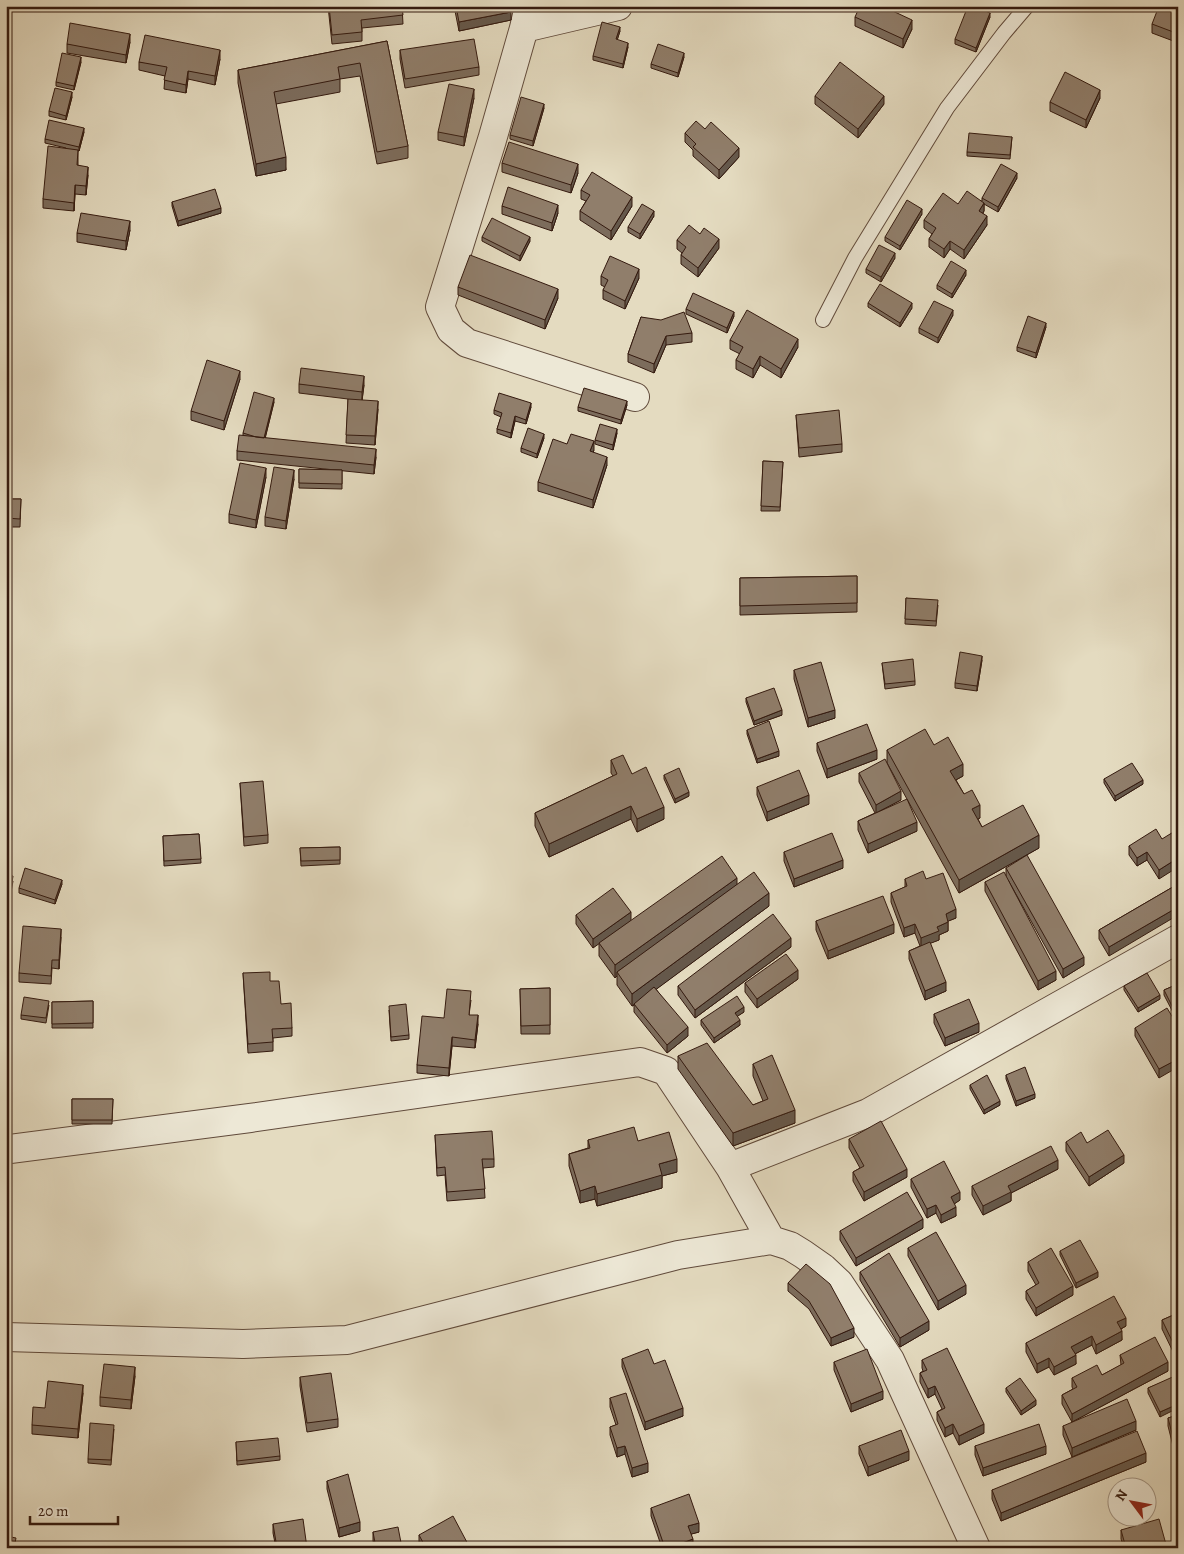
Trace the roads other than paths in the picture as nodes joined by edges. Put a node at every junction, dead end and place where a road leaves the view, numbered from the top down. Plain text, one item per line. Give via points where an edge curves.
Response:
1 (618, 6) edge
2 (1027, 6) edge
3 (527, 17) edge
4 (823, 320) dead end
5 (635, 397) dead end
6 (1178, 940) edge
7 (10, 1149) dead end
8 (730, 1167) junction
9 (771, 1240) junction
10 (6, 1337) edge
11 (976, 1548) edge

1 - 3 street
2 - 4 lane via 947,108 855,258
3 - 5 street via 440,307 451,330 467,343
6 - 8 street via 868,1113
7 - 8 street via 640,1062 666,1072
8 - 9 street
9 - 10 street via 678,1255 347,1340 243,1344
9 - 11 street via 803,1254 839,1283 890,1360

